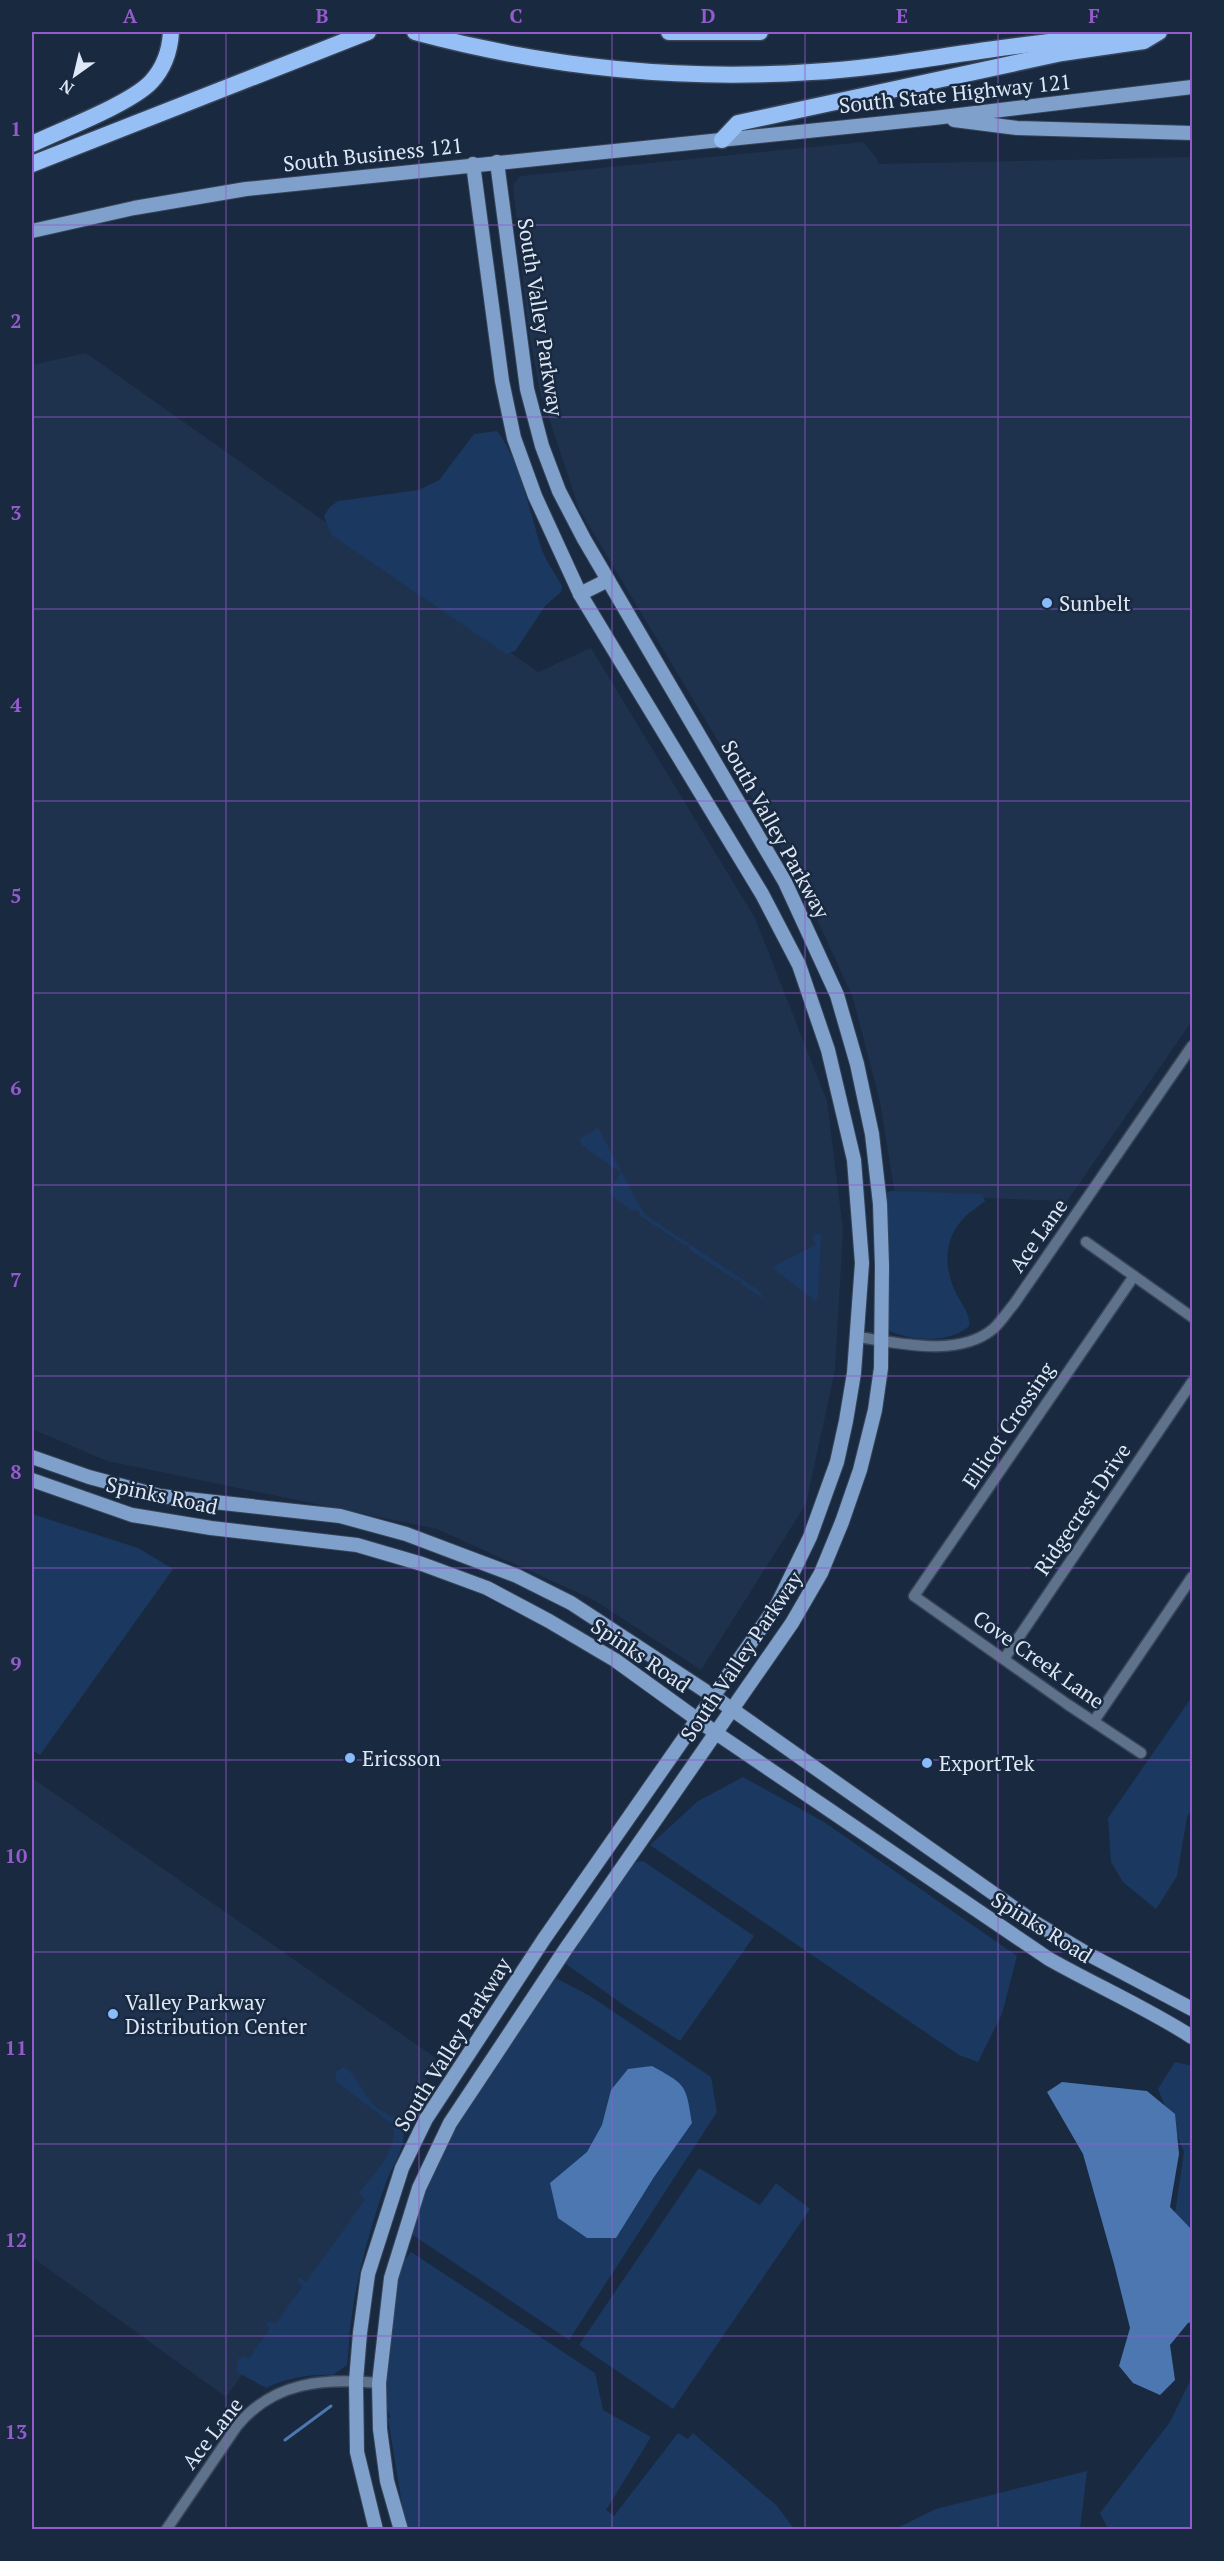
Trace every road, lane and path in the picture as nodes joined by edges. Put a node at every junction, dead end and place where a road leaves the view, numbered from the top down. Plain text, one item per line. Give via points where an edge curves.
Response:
1 (171, 32) edge
2 (415, 32) edge
3 (669, 32) edge
4 (760, 32) edge
5 (1137, 32) edge
6 (1159, 32) edge
7 (362, 33) edge
8 (1192, 87) edge
9 (934, 118) junction
10 (1192, 133) edge
11 (722, 140) junction
12 (32, 144) edge
13 (497, 162) junction
14 (32, 164) edge
15 (473, 164) junction
16 (32, 231) edge
17 (608, 580) junction
18 (580, 594) junction
19 (850, 1042) junction
20 (1192, 1046) edge
21 (828, 1050) junction
22 (1086, 1242) dead end
23 (1134, 1276) junction
24 (1192, 1317) edge
25 (858, 1337) junction
26 (881, 1340) junction
27 (1192, 1382) edge
28 (32, 1460) edge
29 (32, 1480) edge
30 (244, 1504) junction
31 (241, 1531) junction
32 (1192, 1577) edge
33 (914, 1596) joint
34 (1004, 1659) junction
35 (713, 1696) junction
36 (732, 1710) junction
37 (698, 1719) junction
38 (1094, 1721) junction
39 (716, 1733) junction
40 (1141, 1753) dead end
41 (973, 1879) junction
42 (959, 1899) junction
43 (537, 1951) junction
44 (556, 1964) junction
45 (1192, 2009) edge
46 (1192, 2037) edge
47 (426, 2119) junction
48 (445, 2132) junction
49 (356, 2381) junction
50 (379, 2383) junction
51 (166, 2529) edge
52 (376, 2529) edge
53 (401, 2529) edge

1 - 12 highway via 163,65 136,95
2 - 5 highway via 580,66 744,75 872,66
3 - 4 highway
6 - 11 highway via 1144,41 1051,56 738,123
7 - 14 highway
8 - 9 main road, South State Highway 121
9 - 10 main road via 1017,128
9 - 11 main road, South State Highway 121
11 - 13 main road, South Business 121
13 - 15 main road, South Business 121
13 - 17 main road, South Valley Parkway via 527,389 542,446 559,491
15 - 16 main road, South Business 121 via 203,195
15 - 18 main road, South Valley Parkway via 502,381 514,438 535,496
17 - 18 main road
17 - 19 main road, South Valley Parkway via 785,882 837,995
18 - 21 main road, South Valley Parkway via 762,894 799,964
19 - 21 main road
19 - 26 main road, South Valley Parkway via 872,1134 880,1204
20 - 26 street, Ace Lane via 993,1329 958,1346
21 - 25 main road, South Valley Parkway via 854,1160 862,1263
22 - 23 street
23 - 24 street
23 - 33 street, Ellicot Crossing
25 - 26 street, Ace Lane
25 - 35 main road, South Valley Parkway via 837,1462 810,1537 777,1605
26 - 36 main road, South Valley Parkway via 875,1410 842,1522 821,1573 792,1623
27 - 34 street, Ridgecrest Drive
28 - 30 main road, Spinks Road via 160,1496
29 - 31 main road, Spinks Road via 132,1515
30 - 31 main road
30 - 35 main road, Spinks Road via 340,1516 406,1534 517,1576 571,1603
31 - 37 main road, Spinks Road via 357,1545 487,1588 615,1660
32 - 38 street
33 - 34 street, Cove Creek Lane
34 - 38 street, Cove Creek Lane
35 - 36 main road, Spinks Road
35 - 37 main road, South Valley Parkway
36 - 39 main road, South Valley Parkway
36 - 41 main road, Spinks Road
37 - 39 main road, Spinks Road
37 - 43 main road, South Valley Parkway
38 - 40 street, Cove Creek Lane
39 - 42 main road, Spinks Road
39 - 44 main road, South Valley Parkway
41 - 42 main road
41 - 45 main road, Spinks Road via 1075,1947
42 - 46 main road, Spinks Road via 1049,1959
43 - 44 main road
43 - 47 main road, South Valley Parkway
44 - 48 main road, South Valley Parkway
47 - 48 main road
47 - 49 main road, South Valley Parkway via 402,2168 368,2274
48 - 50 main road, South Valley Parkway via 418,2188 391,2278
49 - 50 street, Ace Lane
49 - 51 street, Ace Lane via 317,2382 287,2389 249,2411
49 - 52 main road, South Valley Parkway via 357,2452
50 - 53 main road, South Valley Parkway via 387,2481

